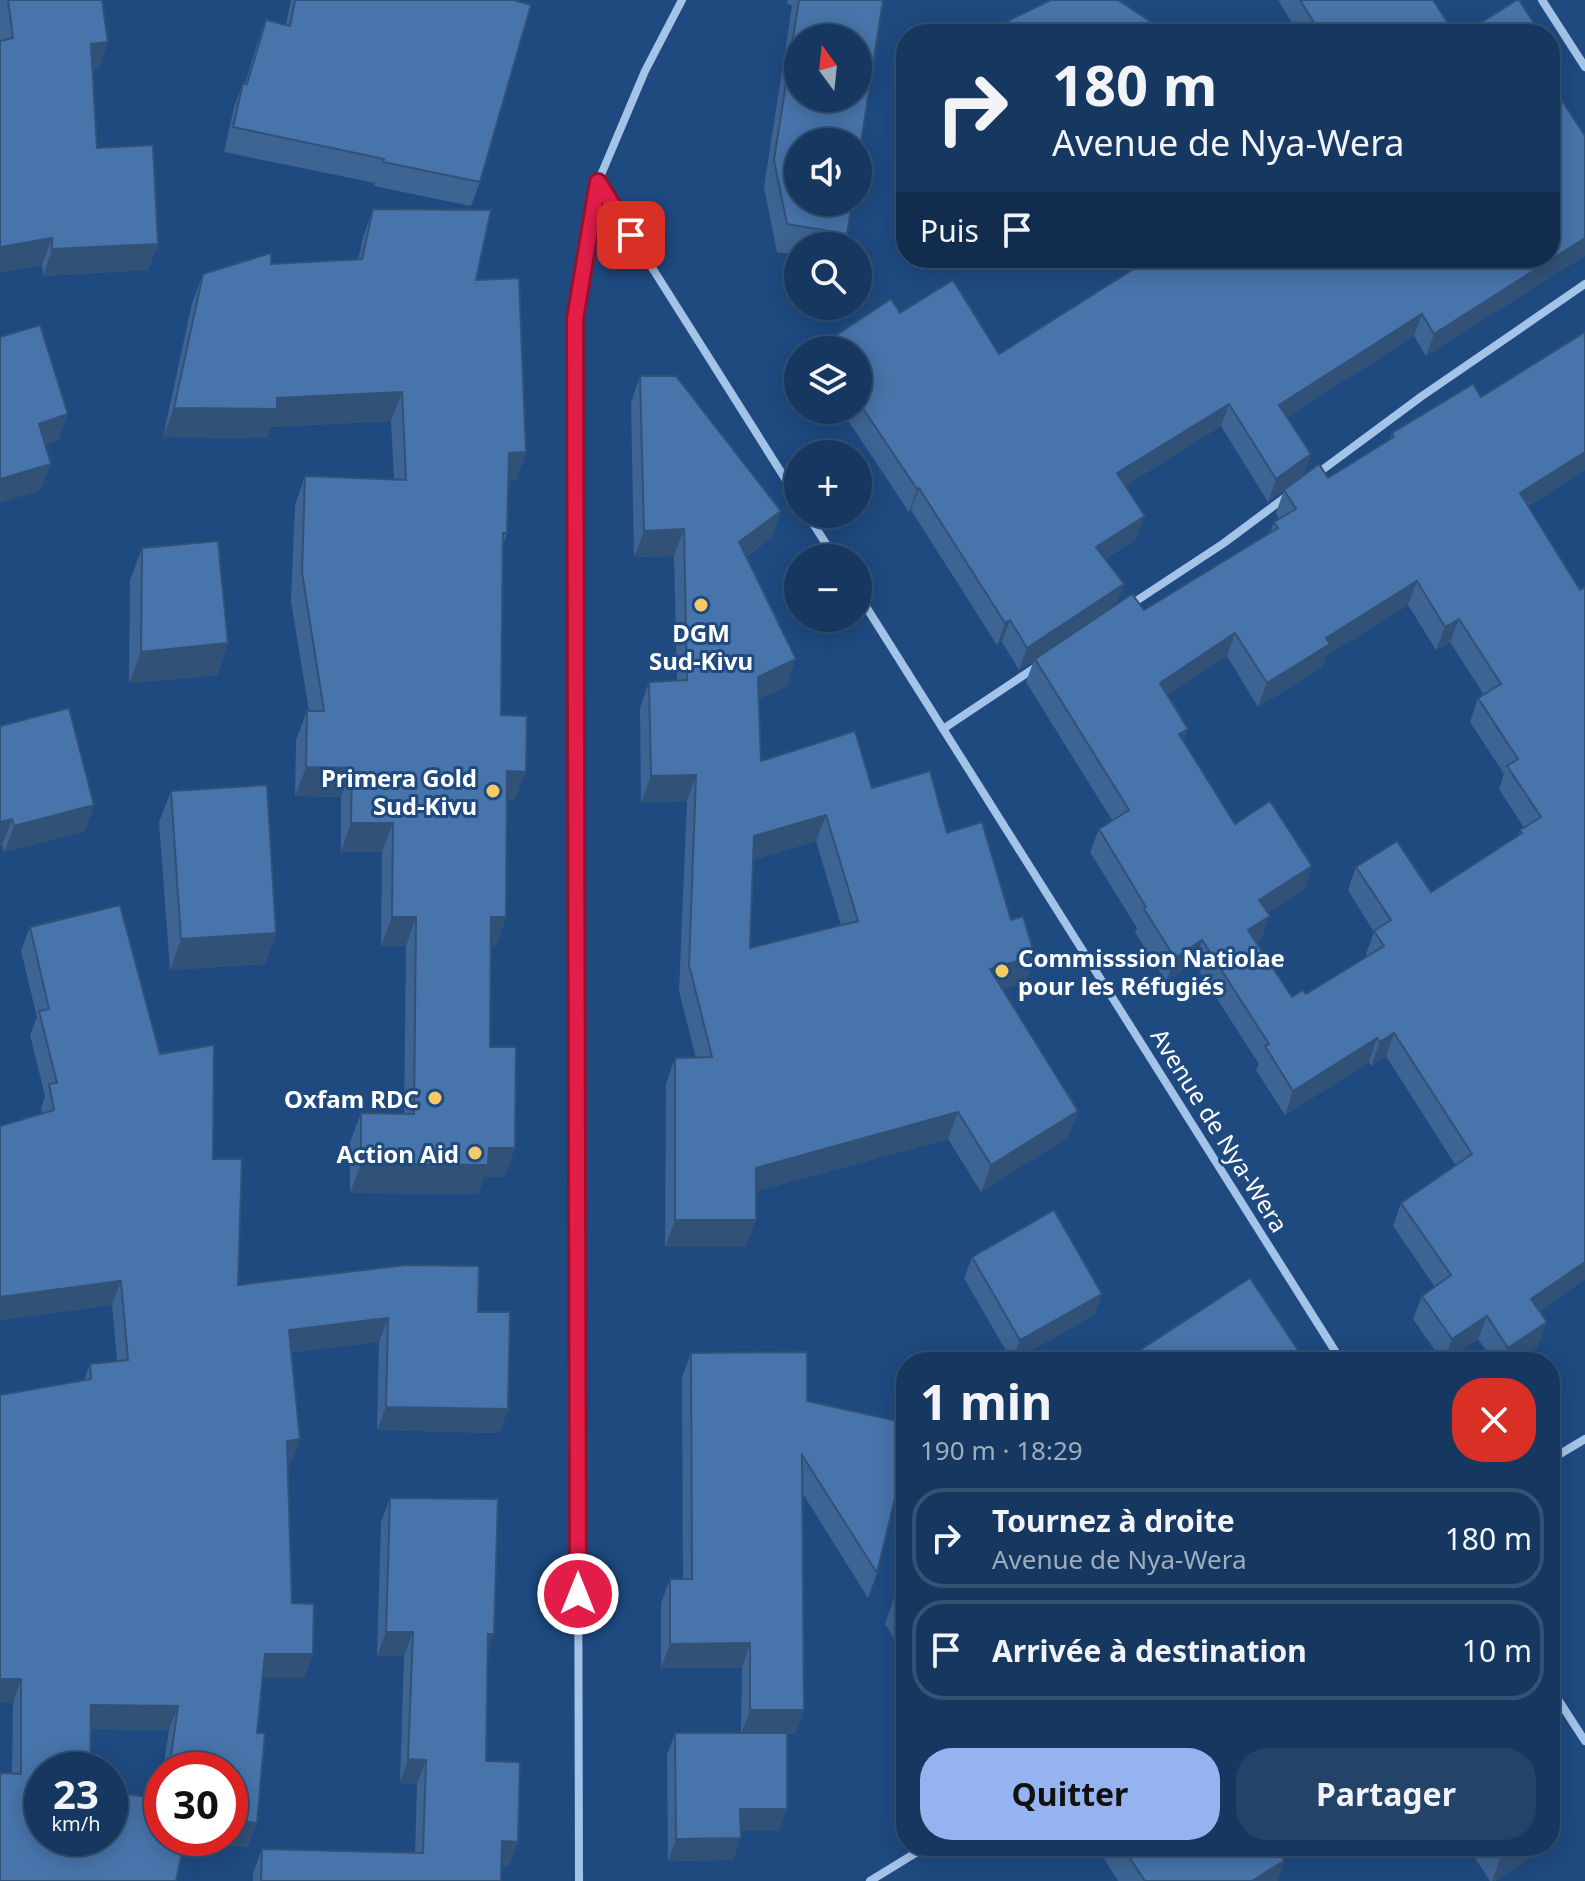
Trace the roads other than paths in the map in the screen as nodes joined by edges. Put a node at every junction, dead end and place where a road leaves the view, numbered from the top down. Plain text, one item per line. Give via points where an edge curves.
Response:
1 (682, 0) edge
2 (1542, 0) edge
3 (1557, 24) edge
4 (1560, 28) edge
5 (1585, 67) edge
6 (598, 182) junction
7 (1585, 284) edge
8 (784, 477) edge
9 (1311, 479) edge
10 (1298, 488) edge
11 (1122, 610) edge
12 (872, 616) edge
13 (1045, 661) edge
14 (943, 729) junction
15 (1336, 1352) edge
16 (1585, 1439) edge
17 (1560, 1454) edge
18 (1560, 1702) edge
19 (1585, 1741) edge
20 (911, 1856) edge
21 (579, 1881) edge
22 (870, 1881) edge

1 - 6 street
2 - 3 street
4 - 5 street
6 - 8 street
6 - 21 street via 575,319
7 - 9 street
10 - 11 street
12 - 14 street, Avenue de Nya-Wera
13 - 14 street
14 - 15 street, Avenue de Nya-Wera
16 - 17 street
18 - 19 street
20 - 22 street

